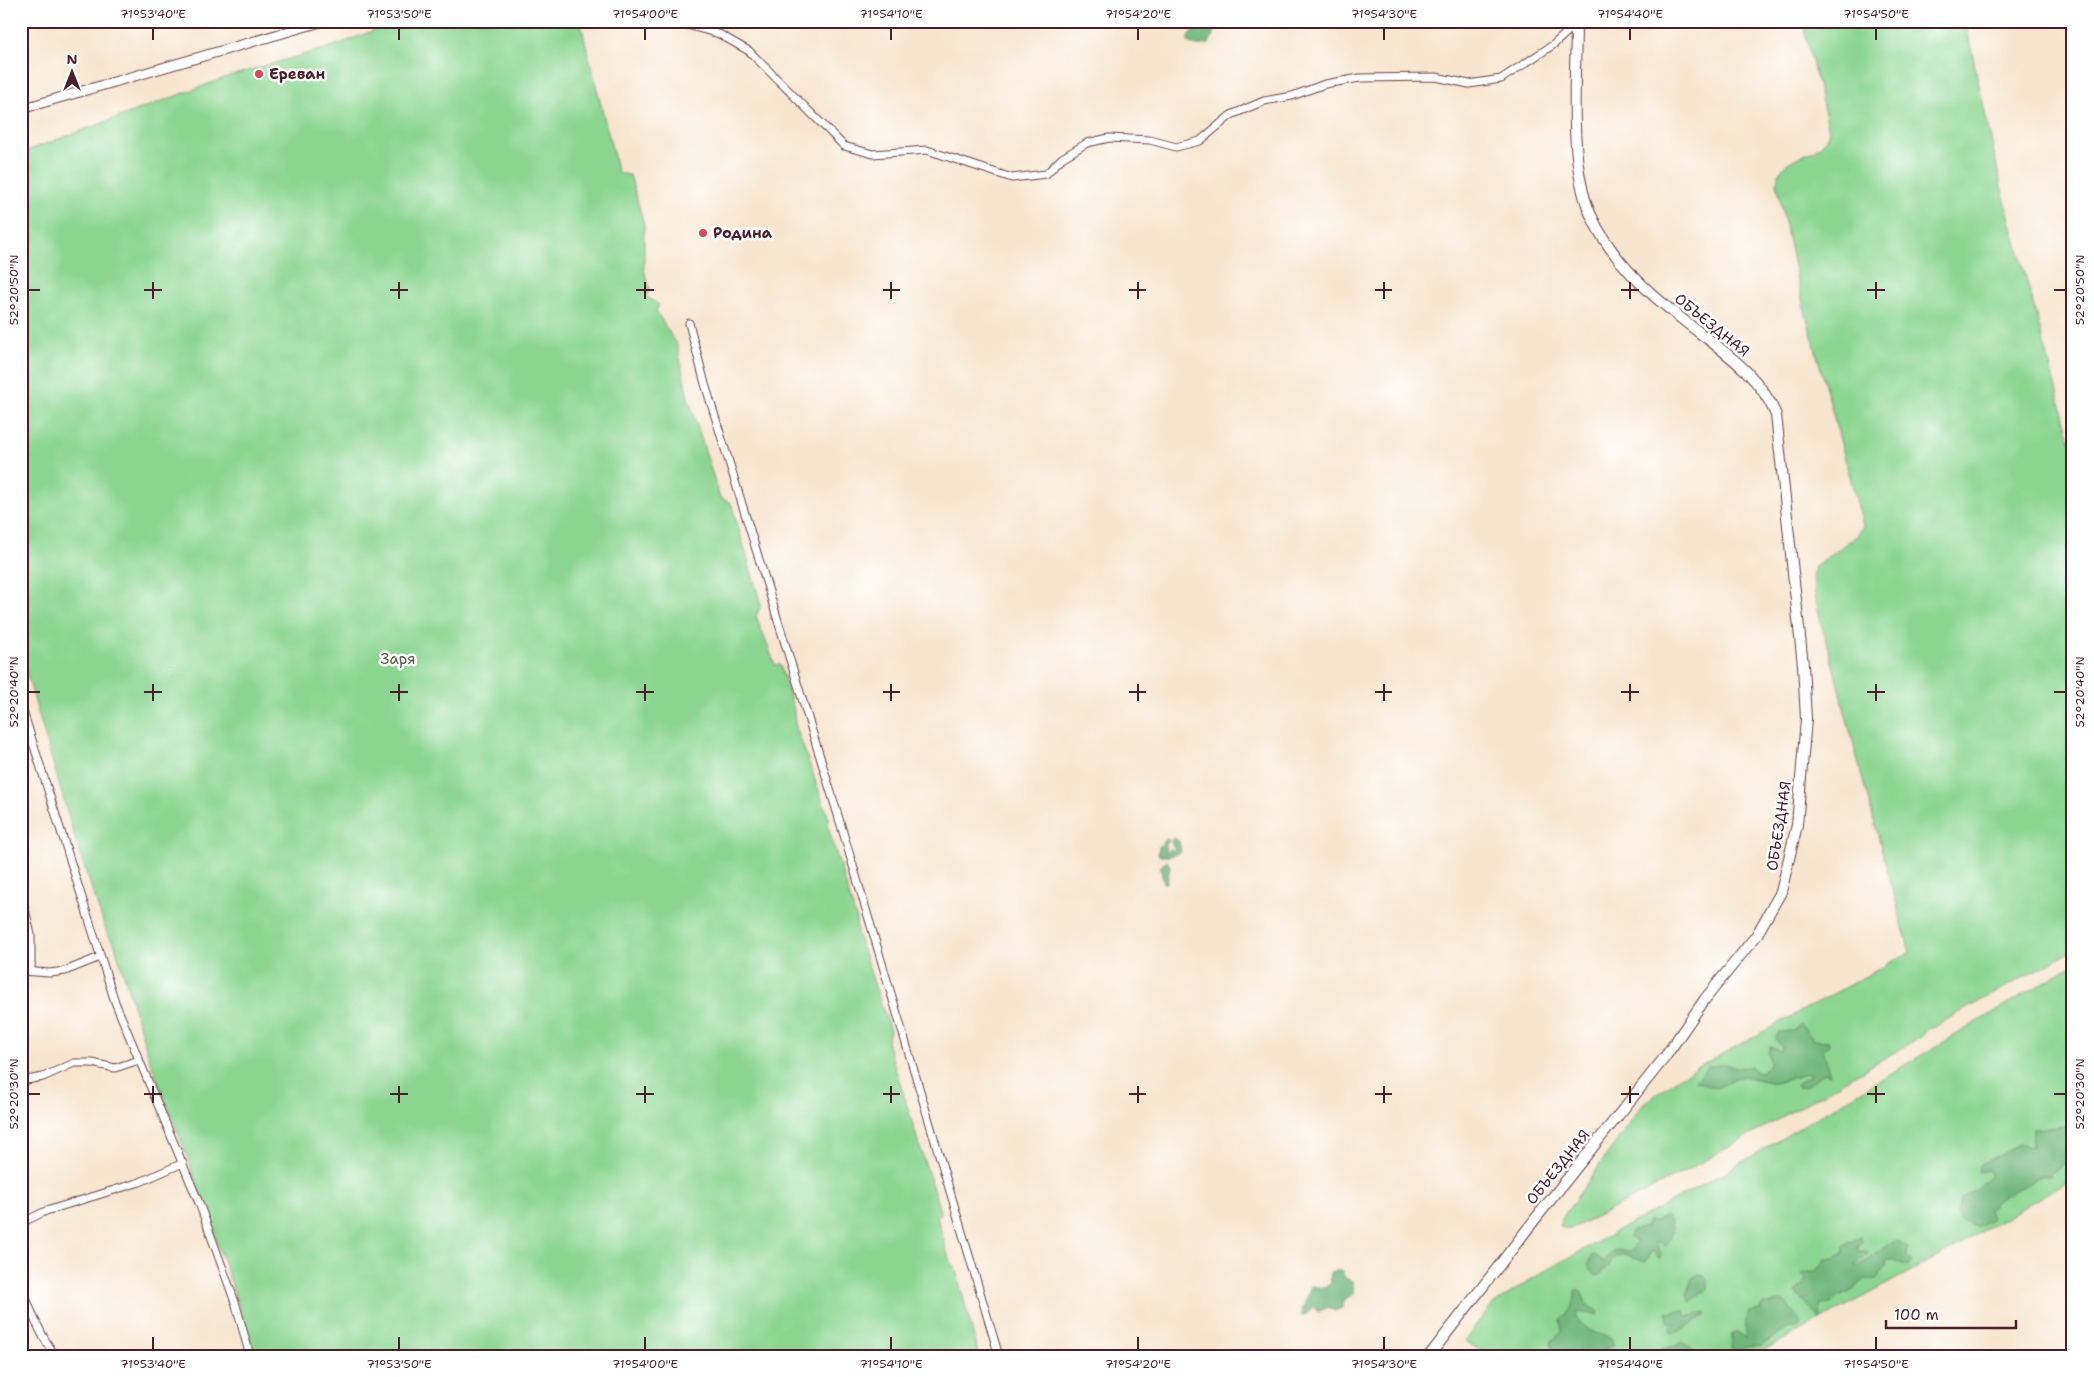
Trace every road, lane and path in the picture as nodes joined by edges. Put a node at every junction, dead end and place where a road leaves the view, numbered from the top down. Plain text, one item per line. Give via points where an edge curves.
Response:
1 (324, 21) edge
2 (673, 21) edge
3 (1576, 23) edge
4 (21, 109) edge
5 (689, 323) dead end
6 (21, 705) edge
7 (21, 892) edge
8 (21, 953) edge
9 (100, 957) junction
10 (31, 966) junction
11 (21, 971) edge
12 (139, 1060) junction
13 (21, 1081) edge
14 (183, 1163) junction
15 (21, 1223) edge
16 (21, 1280) edge
17 (55, 1356) edge
18 (250, 1356) edge
19 (999, 1356) edge
20 (1429, 1356) edge

1 - 4 street
2 - 3 street via 719,34 749,51 844,146 872,154 927,150 1012,178 1046,174 1062,158 1087,143 1109,138 1150,140 1176,147 1200,141 1231,115 1264,101 1292,96 1325,84 1360,78 1436,78 1469,84 1501,79 1553,45
3 - 20 main road, ОБЪЕЗДНАЯ via 1577,157 1590,213 1626,267 1664,305 1745,370 1763,391 1776,414 1804,674 1806,719 1797,825 1782,892 1756,936
5 - 19 street
6 - 9 street
7 - 10 street via 31,935
8 - 10 street
9 - 10 street via 65,970 39,972
9 - 12 street
10 - 11 street
12 - 13 street via 115,1068 74,1063 43,1077
12 - 14 street
14 - 15 street via 140,1182 46,1211
14 - 18 street via 236,1305
16 - 17 street via 40,1334

